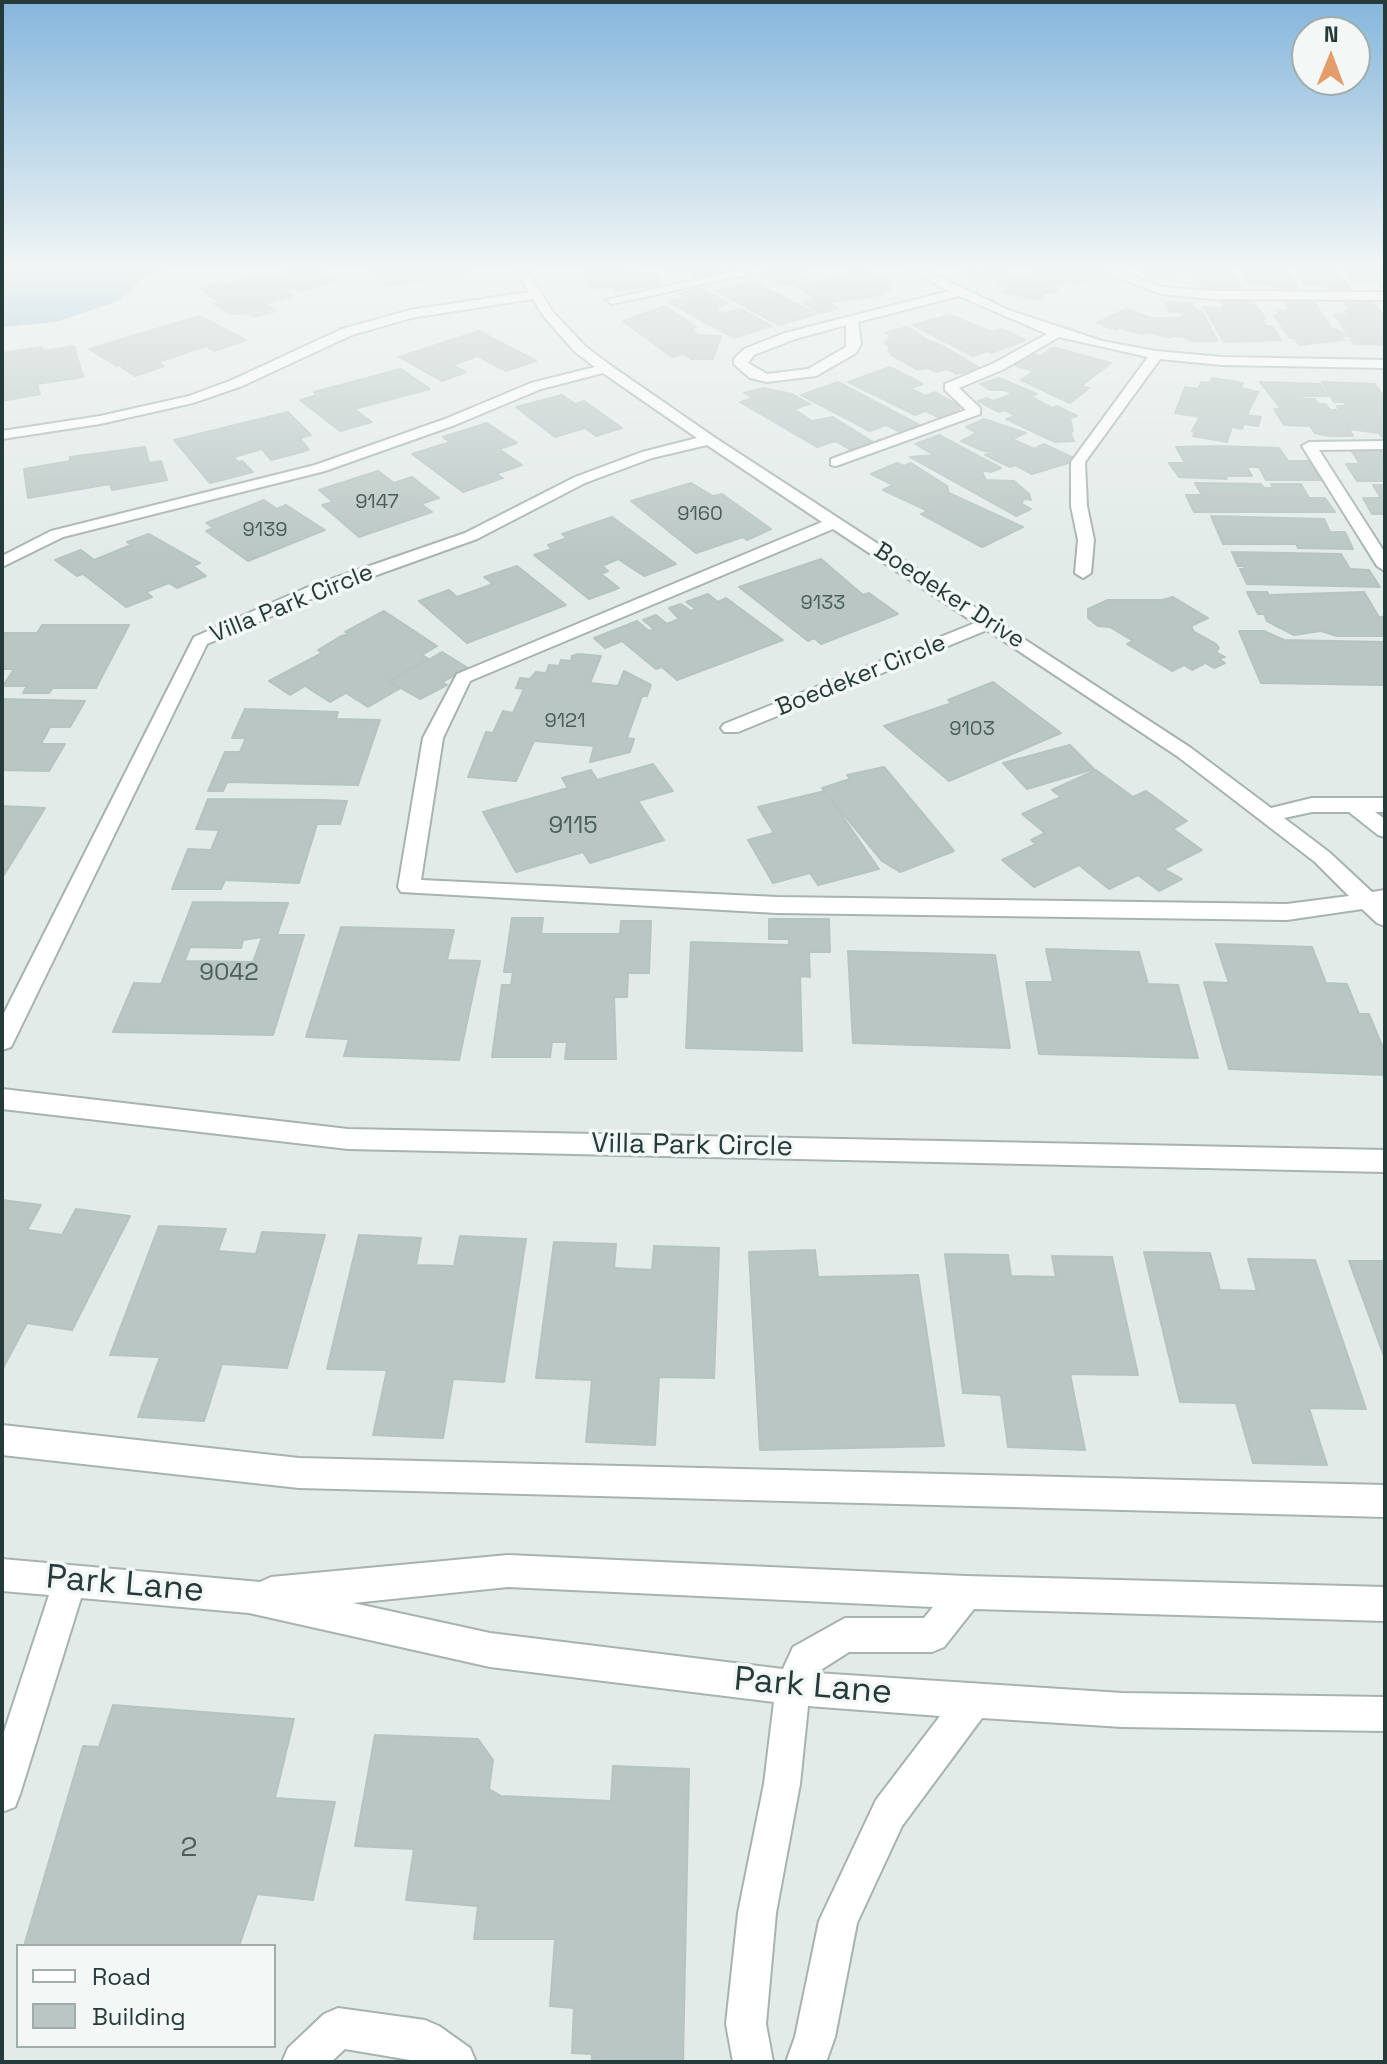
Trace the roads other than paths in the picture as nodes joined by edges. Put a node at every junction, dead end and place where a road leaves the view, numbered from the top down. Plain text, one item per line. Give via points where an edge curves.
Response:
1 (273, 366) edge
2 (744, 366) edge
3 (823, 366) edge
4 (998, 366) edge
5 (1148, 366) edge
6 (605, 368) joint
7 (2, 435) edge
8 (709, 440) junction
9 (1385, 445) edge
10 (836, 462) dead end
11 (835, 522) junction
12 (2, 562) edge
13 (1385, 566) edge
14 (1083, 573) dead end
15 (990, 623) junction
16 (731, 728) dead end
17 (1353, 804) junction
18 (1385, 805) edge
19 (1269, 815) junction
20 (1385, 830) edge
21 (1380, 906) edge
22 (2, 1041) edge
23 (2, 1099) edge
24 (1385, 1161) edge
25 (2, 1440) edge
26 (1385, 1501) edge
27 (2, 1575) edge
28 (70, 1580) junction
29 (966, 1592) junction
30 (249, 1596) junction
31 (1385, 1604) edge
32 (793, 1687) junction
33 (974, 1700) junction
34 (1385, 1714) edge
35 (2, 1794) edge
36 (302, 2062) edge
37 (456, 2062) edge
38 (753, 2062) edge
39 (806, 2062) edge

1 - 7 street via 193,399
2 - 3 street via 767,378 811,373
4 - 10 street via 950,387 975,411
5 - 14 street via 1078,462 1086,540
6 - 8 street, Boedeker Drive
6 - 12 street via 536,386 320,468 57,534
8 - 11 street, Boedeker Drive
8 - 22 street, Villa Park Circle via 647,455 580,480 471,536 312,592 200,641
9 - 13 street via 1309,446
11 - 15 street, Boedeker Drive
11 - 21 street via 463,678 433,738 409,887 777,905 1287,912
15 - 16 street, Boedeker Circle
15 - 19 street, Boedeker Drive
17 - 18 street
17 - 19 street via 1312,805
17 - 20 street
19 - 21 street, Boedeker Drive
23 - 24 street, Villa Park Circle via 348,1139
25 - 26 street via 299,1473
27 - 28 street, Park Lane
28 - 30 street, Park Lane
28 - 35 street
29 - 30 street, Park Lane via 508,1571
29 - 31 street, Park Lane
29 - 32 street via 932,1635 845,1635 805,1659
30 - 32 street, Park Lane via 490,1650
32 - 33 street, Park Lane
32 - 38 street via 782,1784 757,1913 746,2024
33 - 34 street, Park Lane via 1122,1710
33 - 39 street via 889,1813 838,1921
36 - 37 street via 338,2028 425,2040

